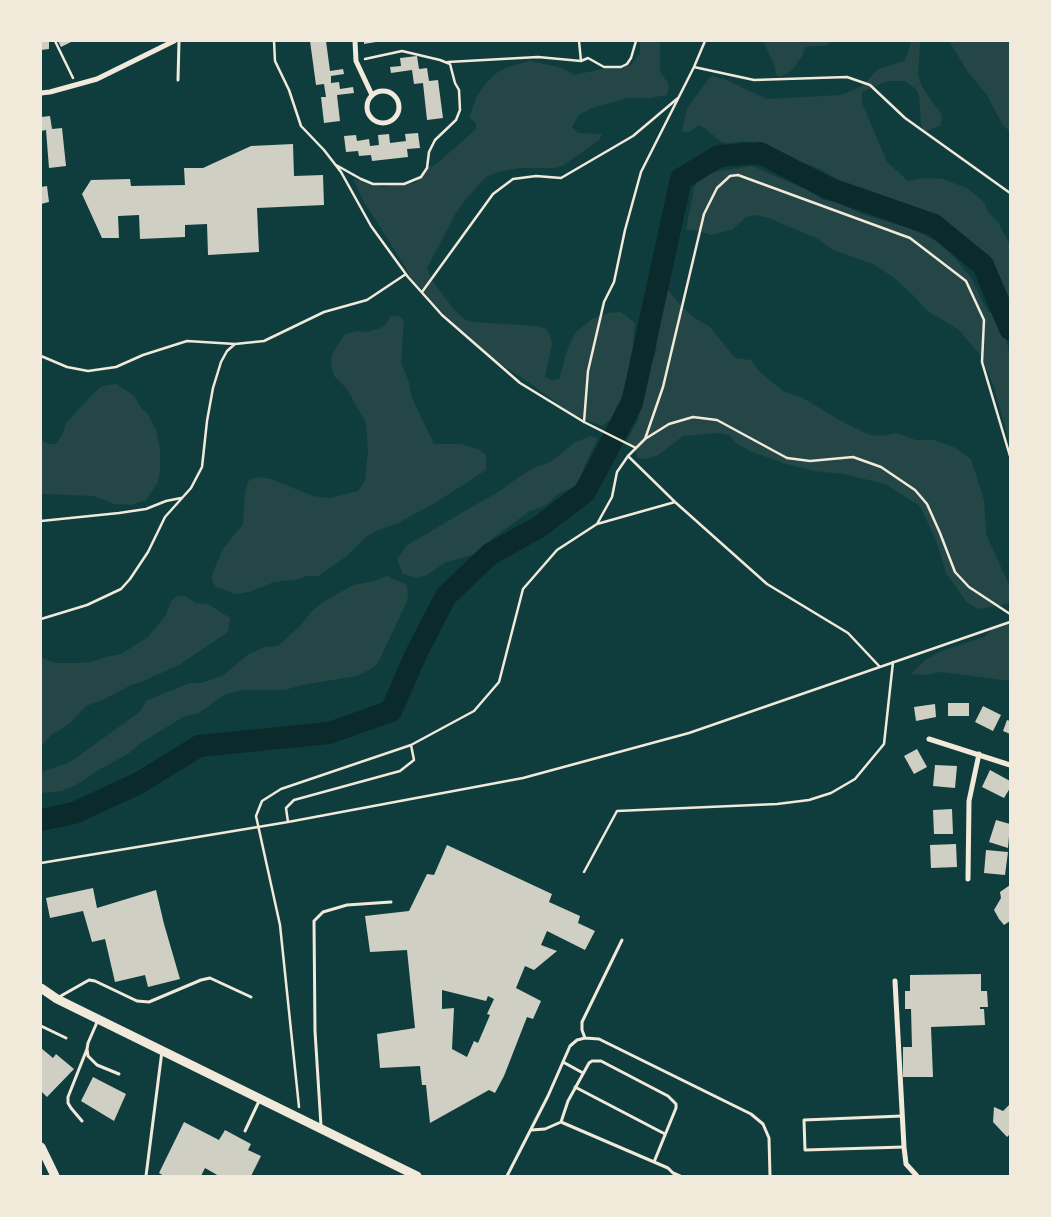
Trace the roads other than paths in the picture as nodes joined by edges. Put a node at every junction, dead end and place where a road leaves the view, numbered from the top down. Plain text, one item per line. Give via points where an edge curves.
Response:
1 (174, 41) edge
2 (179, 41) edge
3 (355, 41) edge
4 (178, 80) dead end
5 (41, 93) edge
6 (372, 95) junction
7 (929, 739) dead end
8 (979, 754) junction
9 (1010, 765) edge
10 (968, 880) dead end
11 (391, 902) dead end
12 (622, 940) dead end
13 (895, 981) dead end
14 (41, 988) edge
15 (251, 996) dead end
16 (57, 999) junction
17 (98, 1019) junction
18 (41, 1026) edge
19 (66, 1038) dead end
20 (585, 1038) junction
21 (87, 1049) junction
22 (162, 1051) junction
23 (563, 1062) junction
24 (583, 1073) junction
25 (118, 1074) dead end
26 (576, 1087) junction
27 (260, 1099) junction
28 (902, 1116) junction
29 (82, 1121) dead end
30 (561, 1122) junction
31 (321, 1129) junction
32 (530, 1130) junction
33 (245, 1131) dead end
34 (665, 1134) junction
35 (41, 1146) edge
36 (904, 1147) junction
37 (654, 1162) junction
38 (54, 1176) edge
39 (146, 1176) edge
40 (418, 1176) edge
41 (507, 1176) edge
42 (680, 1176) edge
43 (770, 1176) edge
44 (917, 1176) edge

1 - 5 street via 97,79
2 - 4 lane
3 - 6 street via 356,60
6 - 6 street via 384,91 394,96 399,106 394,119 384,123 370,117 367,104
7 - 8 street
8 - 9 street
8 - 10 street via 969,801
11 - 31 lane via 347,905 324,912 314,921 315,1031
12 - 20 lane via 582,1022
13 - 28 street
14 - 16 main road
15 - 16 lane via 210,978 148,1002 138,1001 89,980
16 - 17 main road
17 - 21 lane
17 - 22 main road
18 - 19 lane
20 - 23 lane via 570,1046
20 - 43 lane via 599,1040 751,1114 763,1124 769,1138
21 - 25 lane via 92,1061
21 - 29 lane via 68,1096 68,1103
22 - 27 main road
22 - 39 lane
23 - 24 lane
23 - 32 lane
24 - 26 lane
24 - 34 lane via 589,1063 601,1061 672,1099 676,1108
26 - 30 lane
26 - 34 lane
27 - 31 main road
27 - 33 lane
28 - 36 street
28 - 36 lane via 804,1120 805,1150
30 - 32 lane via 545,1129
30 - 37 lane
31 - 40 main road
32 - 41 lane
34 - 37 lane
35 - 38 main road
36 - 44 street via 906,1164
37 - 42 lane

